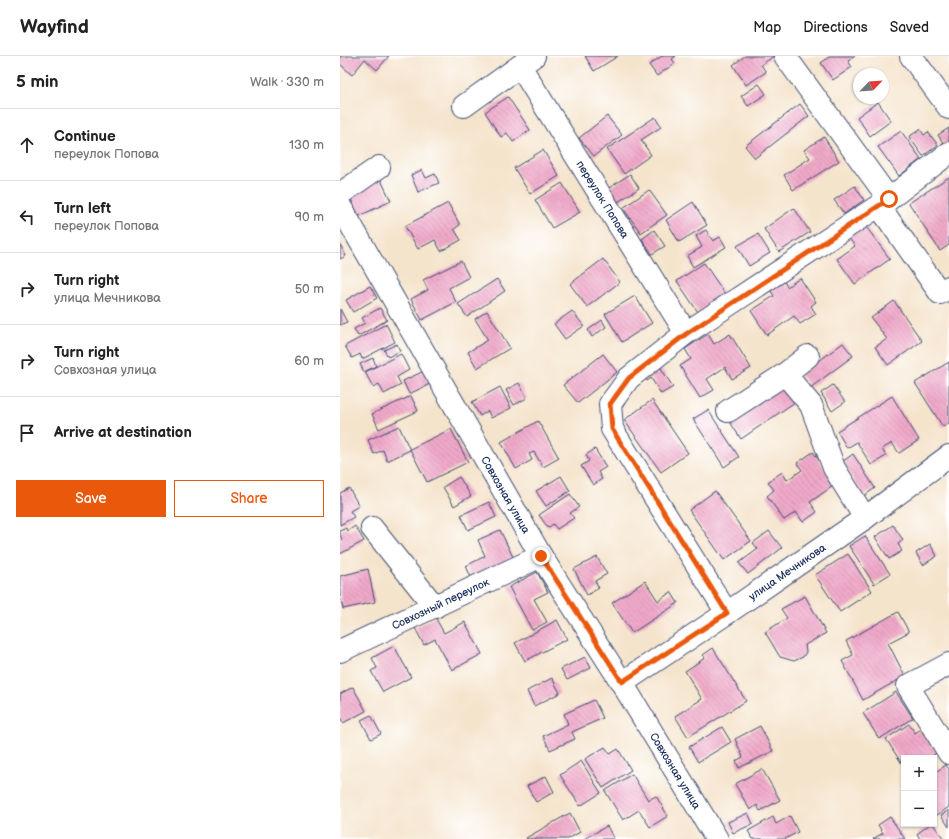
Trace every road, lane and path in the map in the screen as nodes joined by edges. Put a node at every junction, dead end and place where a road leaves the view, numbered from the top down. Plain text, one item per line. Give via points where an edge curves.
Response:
1 (785, 56) edge
2 (911, 56) edge
3 (527, 61) edge
4 (464, 106) dead end
5 (949, 108) edge
6 (949, 153) edge
7 (378, 167) dead end
8 (340, 194) edge
9 (884, 202) junction
10 (340, 206) edge
11 (949, 287) edge
12 (686, 334) junction
13 (808, 356) dead end
14 (785, 374) junction
15 (728, 411) dead end
16 (949, 456) edge
17 (864, 518) junction
18 (372, 528) dead end
19 (541, 556) junction
20 (435, 606) junction
21 (727, 613) junction
22 (340, 652) edge
23 (949, 664) edge
24 (622, 682) junction
25 (949, 753) edge
26 (717, 839) edge

1 - 9 street
2 - 5 street
3 - 4 street
3 - 12 street, переулок Попова
6 - 9 street
7 - 8 street
9 - 11 street via 940,293
9 - 12 street
10 - 19 street, Совхозная улица
12 - 21 street via 629,378 610,404 612,429
13 - 14 street
14 - 15 street
14 - 17 street via 811,405 834,468
16 - 17 street, улица Мечникова
17 - 21 street, улица Мечникова
18 - 20 street
19 - 20 street, Совхозный переулок
19 - 24 street, Совхозная улица
20 - 22 street, Совхозный переулок
21 - 24 street, улица Мечникова
23 - 25 street via 908,686
24 - 26 street, Совхозная улица

